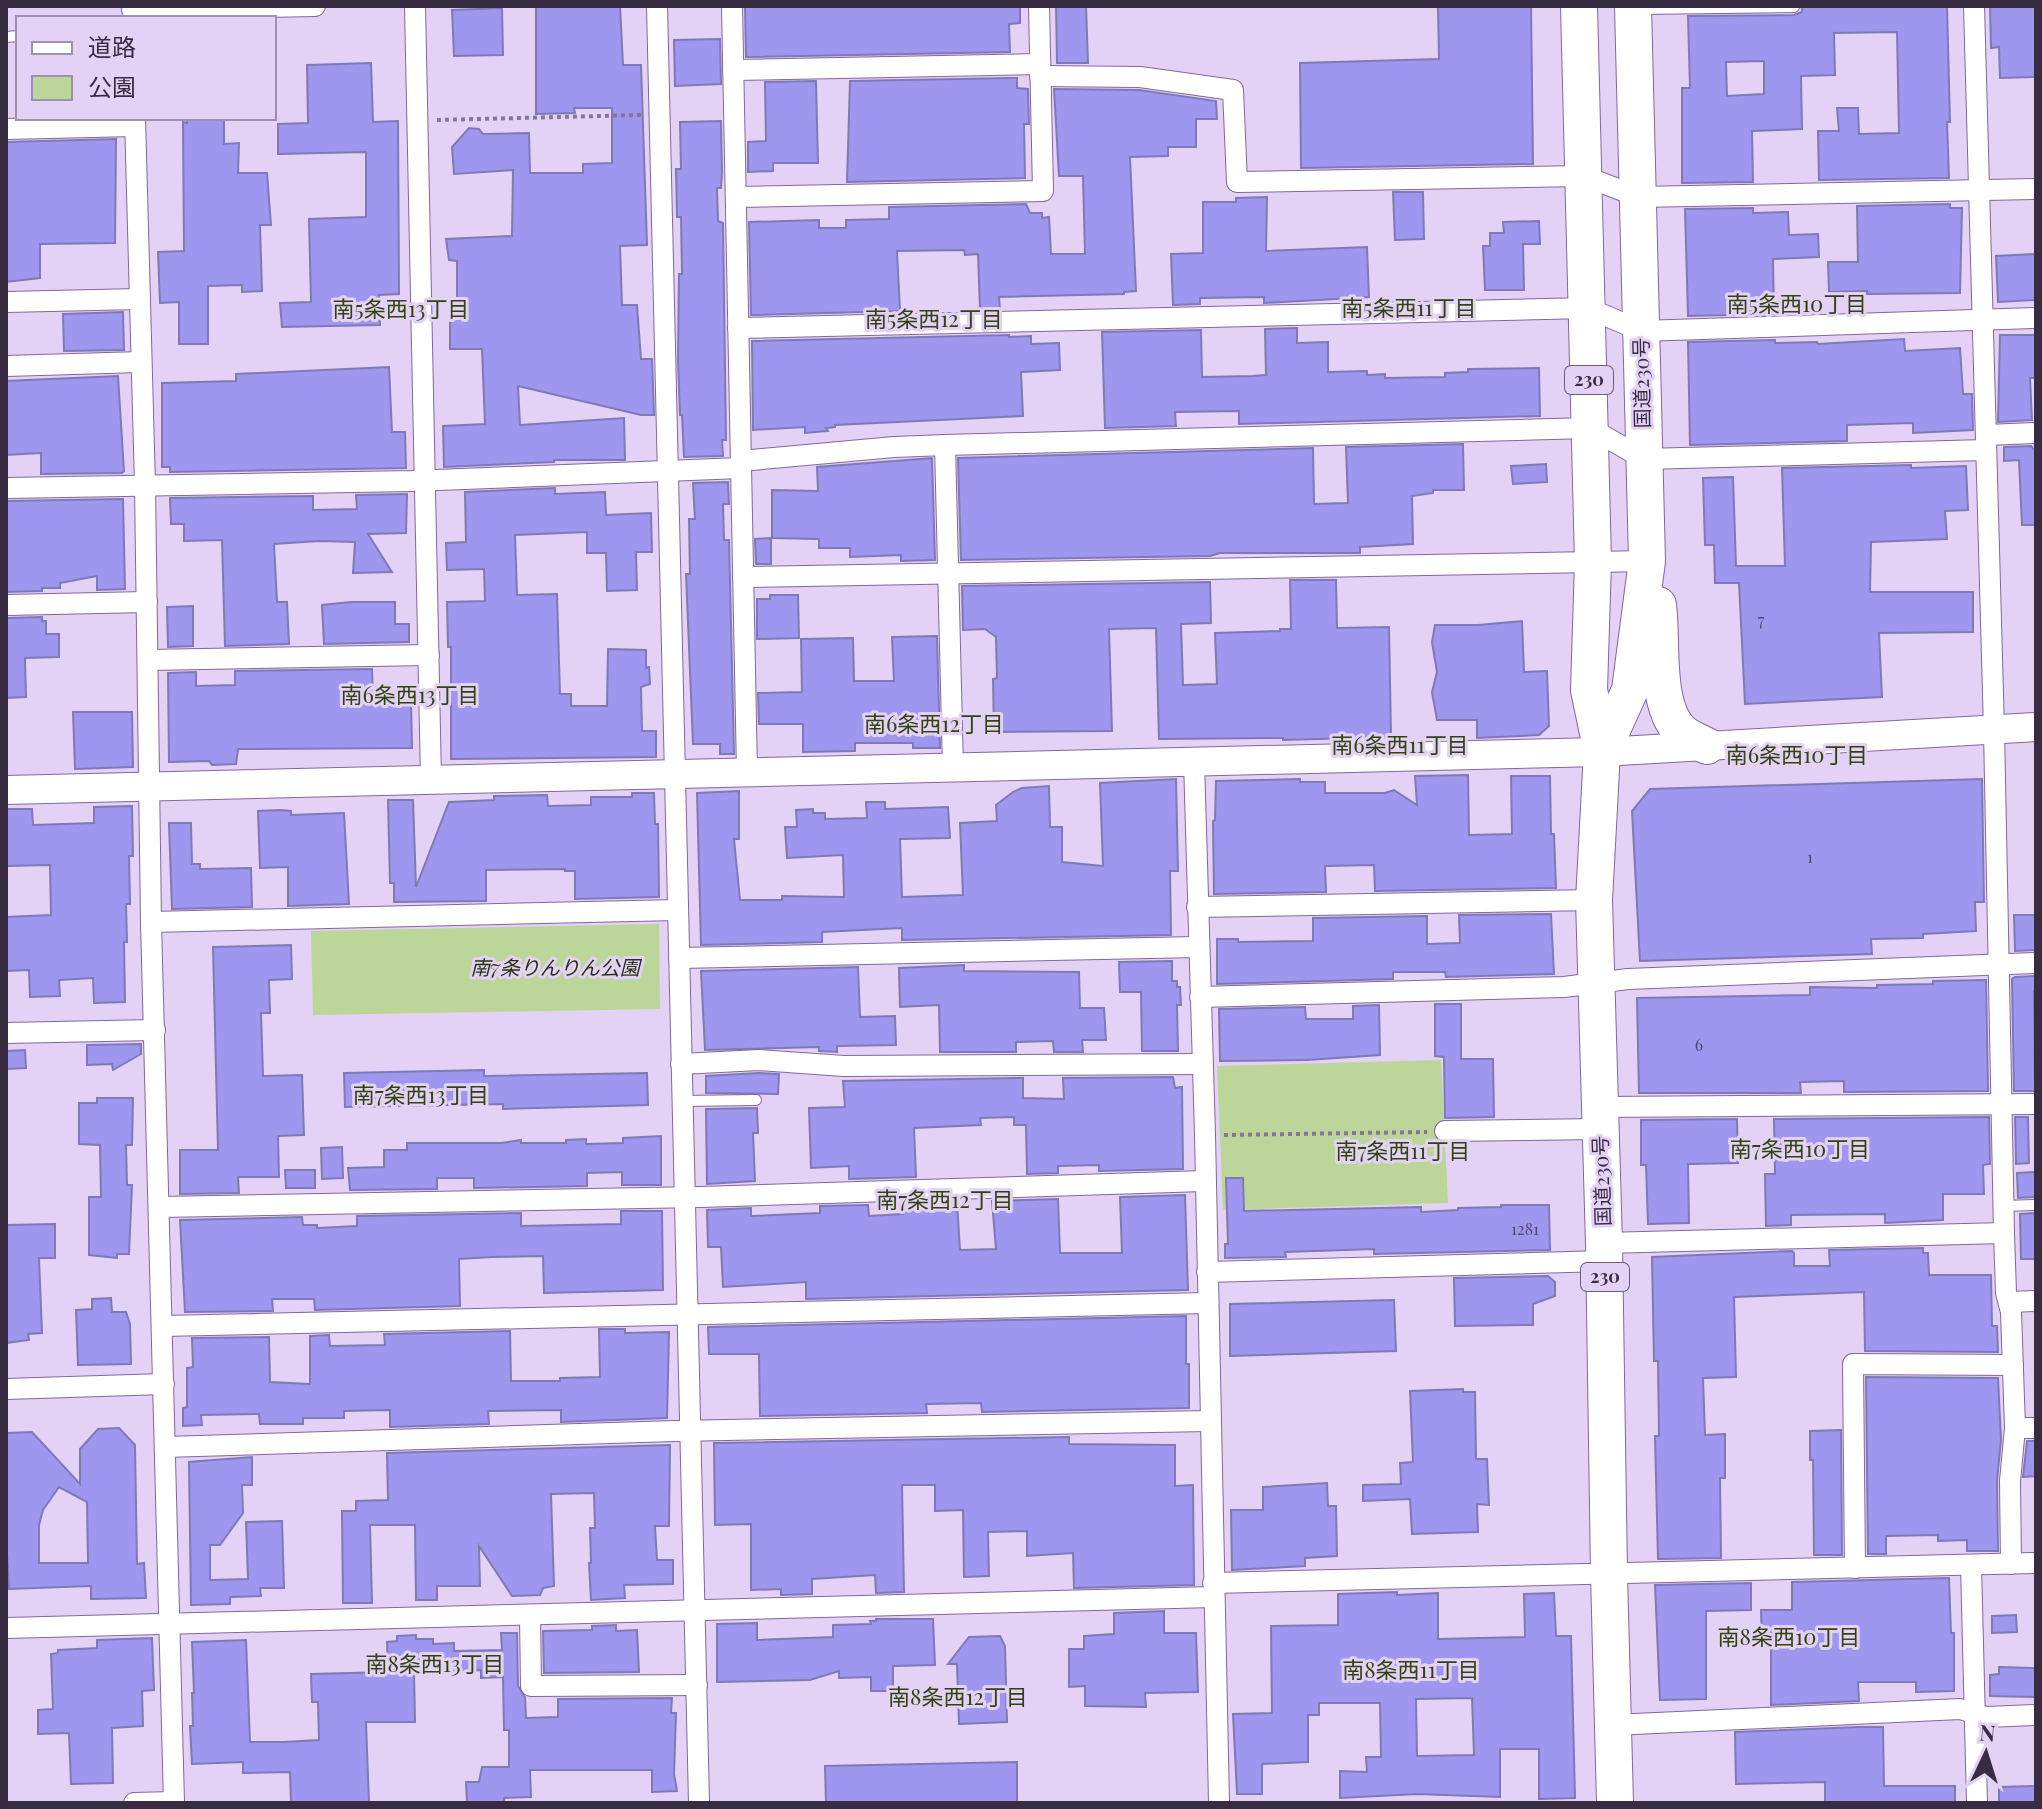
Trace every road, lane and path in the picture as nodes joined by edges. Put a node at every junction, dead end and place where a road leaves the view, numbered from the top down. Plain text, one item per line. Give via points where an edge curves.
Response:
1 (315, 6) edge
2 (415, 6) edge
3 (657, 6) edge
4 (732, 6) edge
5 (1039, 6) edge
6 (1579, 6) edge
7 (1974, 6) edge
8 (1794, 7) edge
9 (1634, 8) edge
10 (132, 11) edge
11 (733, 70) junction
12 (1040, 70) junction
13 (652, 115) dead end
14 (431, 120) dead end
15 (135, 122) edge
16 (6, 129) edge
17 (1584, 176) junction
18 (2036, 189) edge
19 (1979, 191) junction
20 (736, 197) junction
21 (1639, 197) junction
22 (139, 299) junction
23 (6, 302) edge
24 (1588, 308) junction
25 (2036, 318) edge
26 (1983, 320) junction
27 (738, 328) junction
28 (1641, 331) junction
29 (141, 362) junction
30 (6, 366) edge
31 (1590, 428) junction
32 (2036, 433) edge
33 (1986, 442) junction
34 (945, 445) junction
35 (1644, 459) junction
36 (741, 465) junction
37 (668, 473) junction
38 (424, 480) junction
39 (145, 485) junction
40 (6, 488) edge
41 (1647, 561) junction
42 (1593, 562) junction
43 (948, 573) junction
44 (743, 577) junction
45 (147, 602) junction
46 (6, 605) edge
47 (429, 655) junction
48 (148, 660) junction
49 (2036, 727) edge
50 (1994, 730) junction
51 (1707, 746) junction
52 (1602, 752) junction
53 (1194, 761) junction
54 (953, 768) junction
55 (747, 772) junction
56 (675, 774) junction
57 (431, 780) junction
58 (150, 786) junction
59 (6, 790) edge
60 (1594, 900) junction
61 (1197, 907) junction
62 (678, 910) junction
63 (151, 922) junction
64 (1198, 947) junction
65 (679, 958) junction
66 (2036, 963) edge
67 (1998, 964) junction
68 (1596, 983) junction
69 (1200, 997) junction
70 (155, 1030) junction
71 (6, 1033) edge
72 (681, 1064) junction
73 (1202, 1064) junction
74 (756, 1100) dead end
75 (682, 1101) junction
76 (2001, 1104) junction
77 (2036, 1104) edge
78 (1599, 1118) junction
79 (1445, 1131) joint
80 (1217, 1135) dead end
81 (1204, 1181) junction
82 (685, 1197) junction
83 (2036, 1205) edge
84 (2003, 1206) junction
85 (160, 1207) junction
86 (2004, 1233) junction
87 (1604, 1252) junction
88 (1207, 1272) junction
89 (2036, 1301) edge
90 (2009, 1302) junction
91 (1207, 1303) junction
92 (688, 1314) junction
93 (162, 1326) junction
94 (2013, 1365) junction
95 (164, 1384) junction
96 (6, 1389) edge
97 (1209, 1421) junction
98 (2015, 1428) junction
99 (2036, 1428) edge
100 (691, 1430) junction
101 (165, 1447) junction
102 (2036, 1563) edge
103 (2011, 1564) junction
104 (1971, 1565) junction
105 (1855, 1568) junction
106 (1609, 1574) junction
107 (1213, 1590) junction
108 (695, 1612) junction
109 (530, 1616) junction
110 (170, 1624) junction
111 (6, 1628) edge
112 (697, 1685) junction
113 (1974, 1713) junction
114 (2036, 1715) edge
115 (1613, 1725) junction
116 (174, 1802) edge
117 (134, 1803) edge
118 (699, 1803) edge
119 (1219, 1803) edge
120 (1615, 1803) edge
121 (1977, 1803) edge

1 - 10 street
2 - 38 street
3 - 37 street
4 - 11 street
5 - 12 street
6 - 17 highway, 国道230号 / 230
7 - 19 street
8 - 9 lane
9 - 21 highway, 国道230号 / 230
11 - 12 street
11 - 20 street
12 - 17 street via 1233,90 1237,182
12 - 20 street via 1043,191
13 - 14 path
15 - 16 street
15 - 22 street
17 - 21 street
17 - 24 highway, 国道230号 / 230
18 - 19 street
19 - 21 street
19 - 26 street
20 - 27 street
21 - 28 highway, 国道230号 / 230
22 - 23 street
22 - 29 street
24 - 27 street
24 - 28 street
24 - 31 highway, 国道230号 / 230
25 - 26 street
26 - 28 street
26 - 33 street
27 - 36 street
28 - 35 highway, 国道230号 / 230
29 - 30 street
29 - 39 street
31 - 34 street
31 - 35 street
31 - 42 highway, 国道230号 / 230
32 - 33 street
33 - 35 street
33 - 50 street
34 - 36 street
34 - 43 street
35 - 41 highway, 国道230号 / 230
36 - 37 street
36 - 44 street
37 - 38 street
37 - 56 street
38 - 39 street
38 - 47 street
39 - 40 street
39 - 45 street
41 - 42 street
41 - 51 highway via 1656,589 1669,713 1682,733
41 - 52 highway, 国道230号 / 230 via 1630,690
42 - 43 street
42 - 52 highway, 国道230号 / 230 via 1589,690
43 - 44 street
43 - 54 street
44 - 55 street
45 - 46 street
45 - 48 street
47 - 48 street
47 - 57 street
48 - 58 street
49 - 50 street
50 - 51 street
50 - 67 street
51 - 52 street
52 - 53 street
52 - 60 highway, 国道230号 / 230
53 - 54 street
53 - 61 street
54 - 55 street
55 - 56 street
56 - 57 street
56 - 62 street
57 - 58 street
58 - 59 street
58 - 63 street
60 - 61 street
60 - 68 highway, 国道230号 / 230
61 - 64 street
62 - 63 street
62 - 65 street
63 - 70 street
64 - 65 street
64 - 69 street
65 - 72 street
66 - 67 street
67 - 68 street
67 - 76 street
68 - 69 street
68 - 78 highway, 国道230号 / 230
69 - 73 street
70 - 71 street
70 - 85 street
72 - 73 street
72 - 75 street
73 - 81 street
74 - 75 lane
75 - 82 street
76 - 77 street
76 - 78 street
76 - 84 street
78 - 79 street
78 - 87 highway, 国道230号 / 230
79 - 80 path
81 - 82 street
81 - 88 street
82 - 85 street
82 - 92 street
83 - 84 lane
84 - 86 street
85 - 93 street
86 - 87 street
86 - 90 street
87 - 88 street
87 - 106 highway, 国道230号 / 230
88 - 91 street
89 - 90 street
90 - 94 street
91 - 92 street
91 - 97 street
92 - 93 street
92 - 100 street
93 - 95 street
94 - 98 street
94 - 105 street via 1853,1364
95 - 96 street
95 - 101 street
97 - 100 street
97 - 107 street
98 - 99 street
98 - 103 street
100 - 101 street
100 - 108 street
101 - 110 street
102 - 103 street
103 - 104 street
104 - 105 street
104 - 113 street
105 - 106 street
106 - 107 street
106 - 115 highway, 国道230号 / 230
107 - 108 street
107 - 119 street
108 - 109 street
108 - 112 street
109 - 110 street
109 - 112 street via 531,1686
110 - 111 street
110 - 116 street
112 - 118 street
113 - 114 street
113 - 115 street via 1960,1709
113 - 121 street
115 - 120 highway, 国道230号 / 230
116 - 117 street

